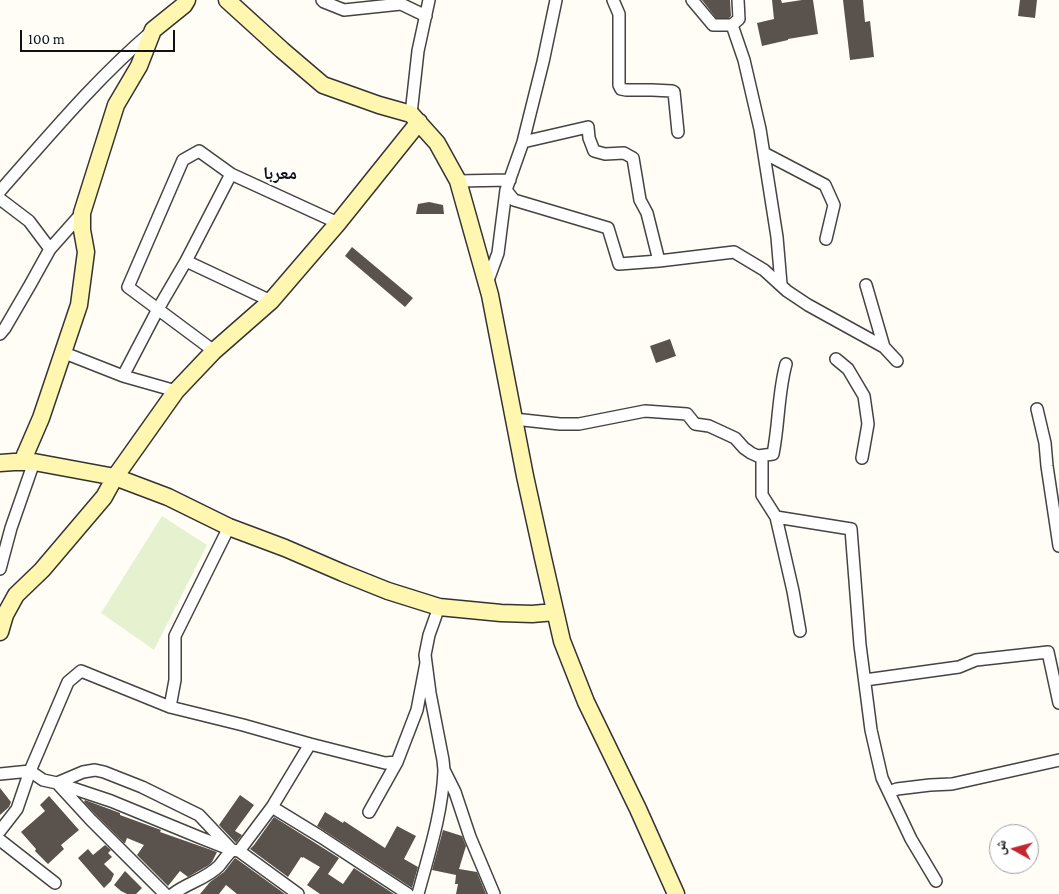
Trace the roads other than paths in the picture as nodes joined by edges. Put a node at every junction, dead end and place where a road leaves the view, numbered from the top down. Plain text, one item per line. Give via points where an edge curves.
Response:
1 (187, 0) edge
2 (227, 0) edge
3 (322, 0) edge
4 (429, 0) edge
5 (556, 0) edge
6 (613, 0) edge
7 (692, 0) edge
8 (738, 0) edge
9 (400, 2) edge
10 (426, 16) junction
11 (732, 24) junction
12 (153, 30) junction
13 (415, 118) junction
14 (678, 132) dead end
15 (523, 142) junction
16 (764, 153) junction
17 (231, 174) junction
18 (458, 181) junction
19 (508, 185) junction
20 (0, 191) edge
21 (0, 199) edge
22 (82, 214) junction
23 (338, 223) junction
24 (826, 239) dead end
25 (50, 248) junction
26 (659, 261) junction
27 (186, 262) junction
28 (487, 283) junction
29 (781, 284) junction
30 (866, 285) dead end
31 (271, 302) junction
32 (158, 309) junction
33 (0, 334) edge
34 (884, 347) junction
35 (62, 352) junction
36 (214, 352) junction
37 (836, 359) dead end
38 (897, 362) dead end
39 (786, 364) dead end
40 (124, 376) junction
41 (176, 392) junction
42 (1037, 409) dead end
43 (514, 419) junction
44 (758, 456) junction
45 (862, 458) dead end
46 (28, 462) junction
47 (0, 463) edge
48 (115, 477) junction
49 (776, 517) junction
50 (229, 527) junction
51 (1059, 546) edge
52 (0, 569) edge
53 (439, 607) junction
54 (555, 612) junction
55 (3, 614) edge
56 (800, 631) dead end
57 (0, 632) edge
58 (426, 663) junction
59 (865, 680) junction
60 (1059, 703) edge
61 (170, 707) junction
62 (310, 744) junction
63 (1059, 760) edge
64 (397, 762) junction
65 (444, 770) junction
66 (30, 771) junction
67 (0, 774) edge
68 (58, 783) junction
69 (890, 792) junction
70 (272, 807) junction
71 (369, 812) dead end
72 (0, 830) edge
73 (0, 840) edge
74 (235, 850) junction
75 (936, 881) dead end
76 (54, 883) dead end
77 (165, 894) edge
78 (173, 894) edge
79 (298, 894) edge
80 (408, 894) edge
81 (418, 894) edge
82 (494, 894) edge
83 (676, 894) edge

1 - 12 main road
2 - 13 main road via 323,84
3 - 9 street via 344,10
4 - 10 street
5 - 15 street
6 - 14 street via 619,14 619,86 626,90 674,92
7 - 11 street via 713,25
8 - 11 street via 739,19
9 - 10 street
10 - 13 street via 418,51
11 - 16 street via 744,60
12 - 20 street via 77,105
12 - 22 main road via 116,105
13 - 18 main road via 437,143
13 - 23 main road
15 - 19 street
15 - 26 street via 588,127 594,151 624,153 633,158 640,200 648,213
16 - 24 street via 825,185 834,205
16 - 29 street
17 - 23 street
17 - 27 street
17 - 32 street via 199,151 183,160 128,287
18 - 19 street
18 - 28 main road
19 - 26 street via 514,200 608,228 619,264
19 - 28 street via 498,253
21 - 25 street via 29,221
22 - 25 street
22 - 35 main road via 86,252 79,305
23 - 31 main road
25 - 33 street
26 - 29 street via 734,252
27 - 31 street
27 - 32 street
28 - 43 main road
29 - 34 street via 808,304
30 - 34 street
31 - 36 main road
32 - 36 street
32 - 40 street
34 - 38 street
35 - 40 street
35 - 46 main road
36 - 41 main road
37 - 45 street via 848,370 864,396 868,424
39 - 44 street via 773,454
40 - 41 street
41 - 48 main road
42 - 51 street via 1045,443
43 - 44 street via 578,424 645,411 687,414 695,424 709,426 735,438
43 - 54 main road
44 - 49 street via 762,458 762,495
46 - 47 main road
46 - 48 main road
46 - 52 street
48 - 50 main road via 168,497
48 - 55 main road via 88,516 16,595
49 - 56 street
49 - 59 street via 851,529
50 - 53 main road via 388,591
50 - 61 street via 175,636 175,680
53 - 54 main road via 501,613
53 - 58 street via 429,635
54 - 83 main road via 562,641 586,702
55 - 57 main road
58 - 64 street via 416,710
58 - 65 street
59 - 60 street via 959,667 976,660 1048,652
59 - 69 street via 871,730 882,778
61 - 62 street
61 - 66 street via 80,672 68,682
62 - 64 street via 385,763
62 - 70 street
63 - 69 street via 952,784 930,784
64 - 71 street
65 - 81 street via 437,824
65 - 82 street
66 - 67 street
66 - 68 street via 43,780
66 - 72 street via 17,809
68 - 74 street
68 - 74 street via 83,772 104,772 199,815
68 - 77 street
69 - 75 street via 911,839
70 - 74 street
70 - 80 street
73 - 76 street
74 - 78 street via 207,875
74 - 79 street

